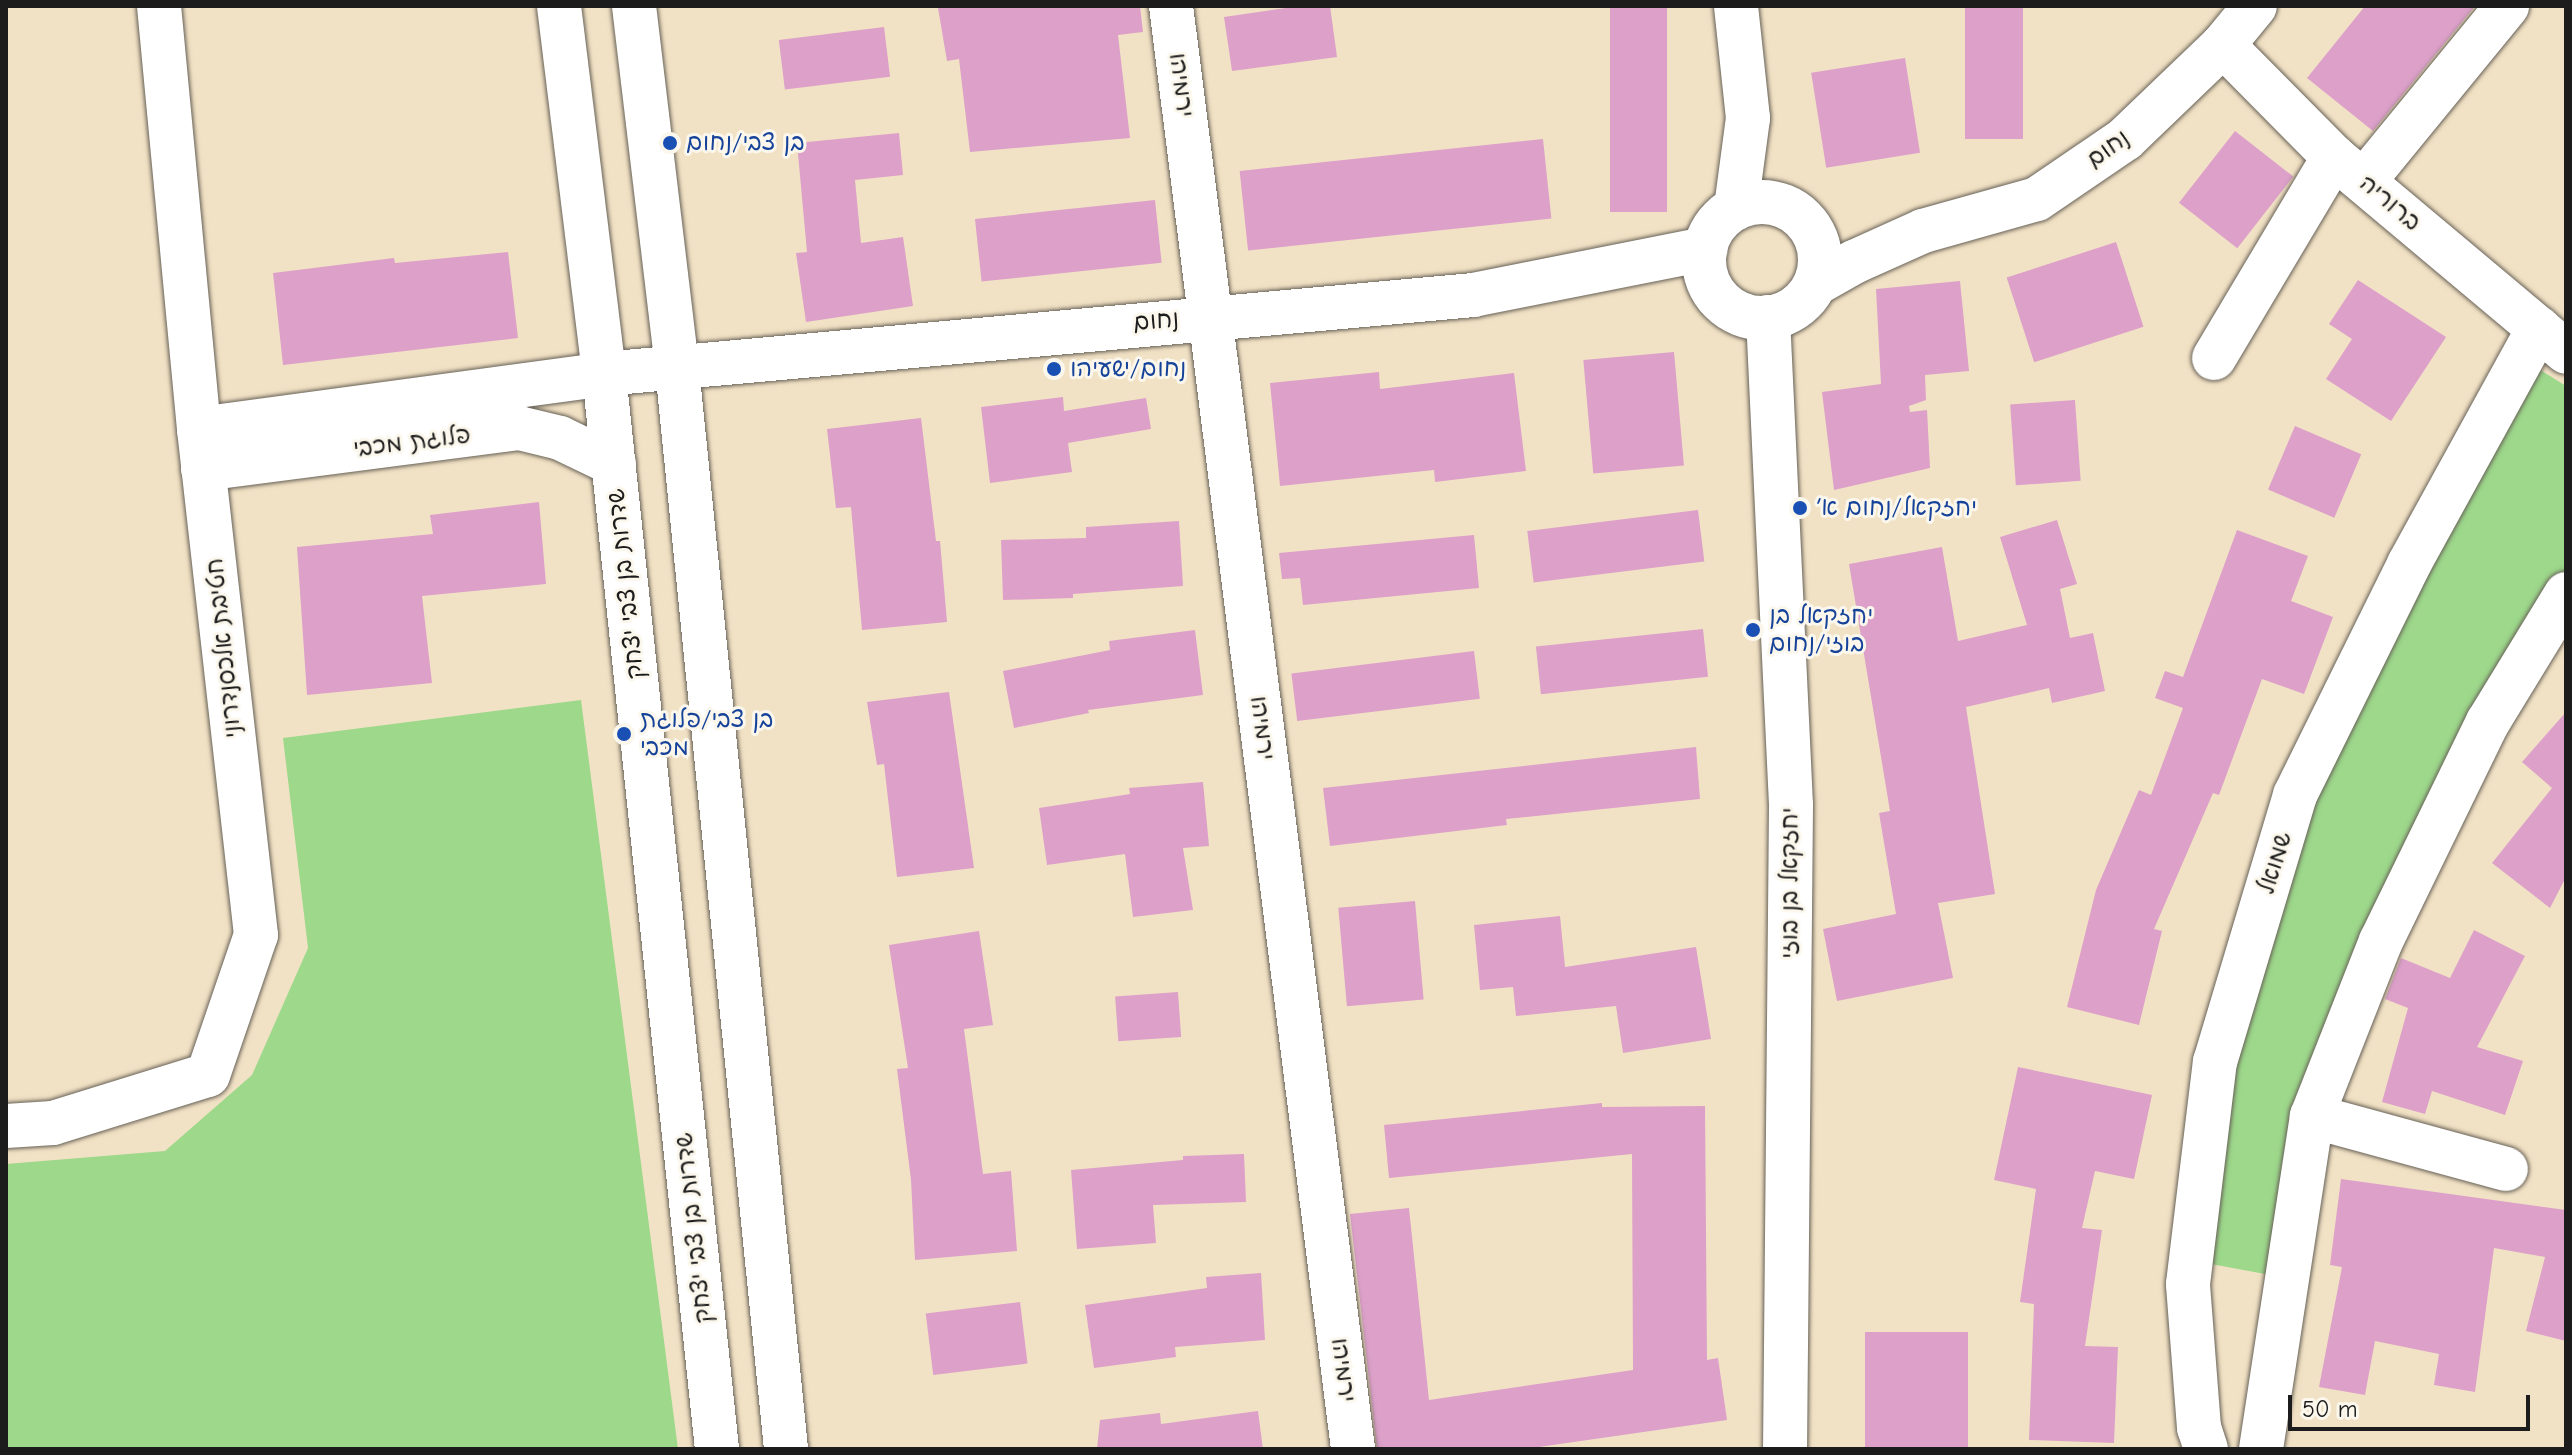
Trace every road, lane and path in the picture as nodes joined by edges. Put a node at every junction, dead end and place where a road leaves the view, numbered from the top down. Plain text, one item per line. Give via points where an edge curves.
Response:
1 (159, 6) edge
2 (559, 6) edge
3 (634, 6) edge
4 (1171, 6) edge
5 (1736, 6) edge
6 (2255, 6) edge
7 (2507, 6) edge
8 (2223, 45) junction
9 (1748, 118) junction
10 (2349, 169) junction
11 (1736, 208) junction
12 (1800, 220) junction
13 (1923, 231) junction
14 (1705, 249) junction
15 (1815, 284) junction
16 (1210, 316) junction
17 (1768, 317) junction
18 (2552, 340) edge
19 (2214, 358) dead end
20 (677, 368) junction
21 (604, 374) junction
22 (201, 449) junction
23 (614, 464) junction
24 (2566, 594) edge
25 (2312, 1116) junction
26 (6, 1126) edge
27 (2506, 1169) dead end
28 (717, 1449) edge
29 (786, 1449) edge
30 (1353, 1449) edge
31 (1785, 1449) edge
32 (2206, 1449) edge
33 (2261, 1449) edge

1 - 22 street, חטיבת אלכסנדרוני
2 - 21 street, שדרות בן צבי יצחק
3 - 20 street
4 - 16 street, ירמיהו
5 - 9 street
6 - 8 street, נחום
7 - 10 street
8 - 10 street, ברוריה
8 - 13 street, נחום via 2125,139 2037,199
9 - 11 street
9 - 12 street
10 - 18 street, ברוריה
10 - 19 street
11 - 12 street via 1761,202
11 - 14 street via 1716,225
12 - 13 street, נחום
12 - 15 street via 1820,268
13 - 15 street, נחום
14 - 16 street, נחום via 1473,295
14 - 17 street via 1709,284 1719,299 1750,317
15 - 17 street via 1796,307
16 - 20 street, נחום
16 - 30 street, ירמיהו
17 - 31 street, יחזקאל בן בוזי via 1791,805
18 - 32 street, שמואל via 2409,564 2295,795 2215,1062 2188,1284 2199,1428
20 - 21 street, נחום
20 - 29 street
21 - 22 street, פלוגת מכבי
21 - 23 street, שדרות בן צבי יצחק
22 - 23 street, פלוגת מכבי via 519,428 560,438
22 - 26 street, חטיבת אלכסנדרוני via 256,935 208,1075 53,1123
23 - 28 street, שדרות בן צבי יצחק
24 - 25 street via 2488,722 2381,941
25 - 27 street
25 - 33 street

